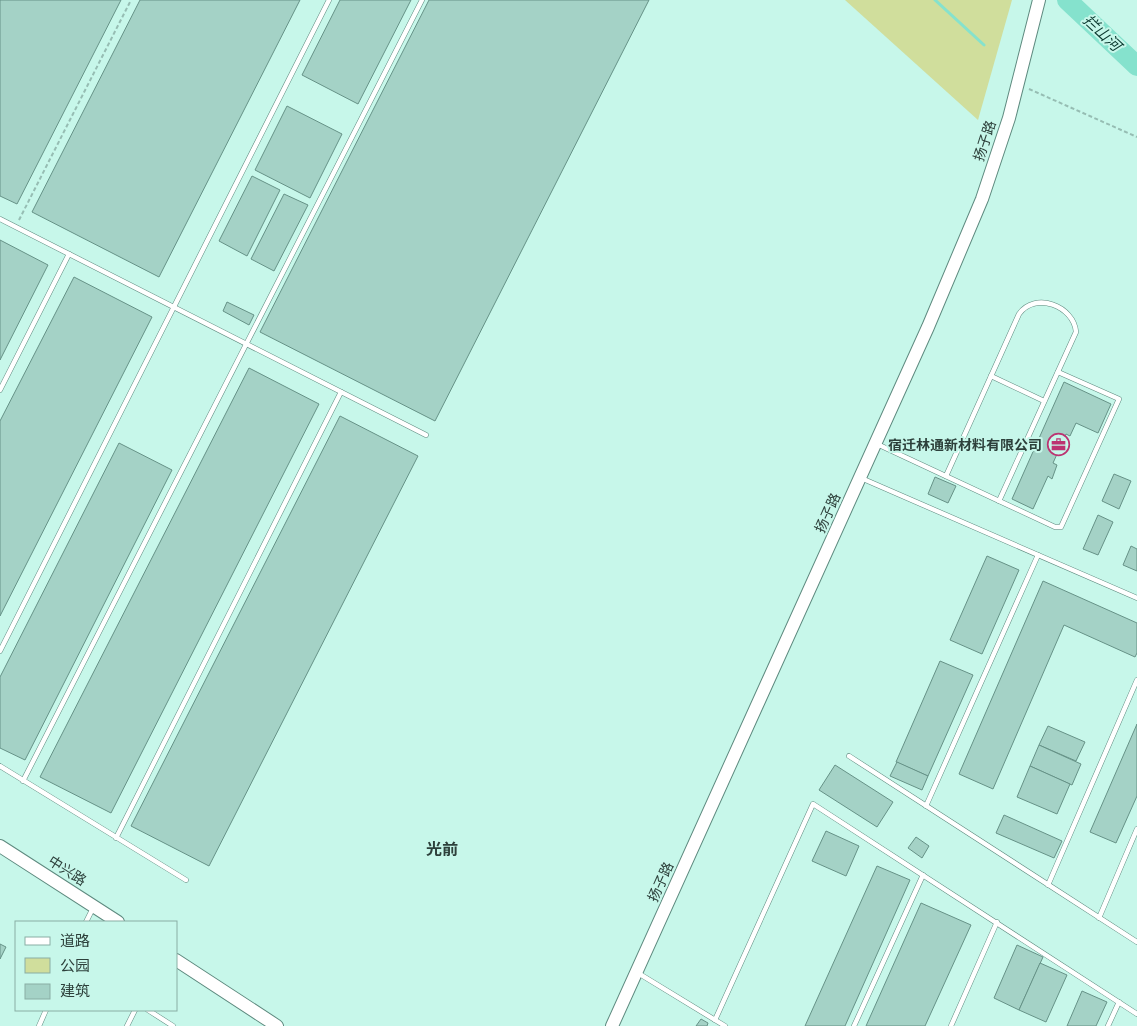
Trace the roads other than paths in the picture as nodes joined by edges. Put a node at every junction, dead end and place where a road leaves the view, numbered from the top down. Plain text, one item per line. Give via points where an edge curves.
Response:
1 (329, 0) edge
2 (422, 0) edge
3 (1039, 0) edge
4 (0, 219) edge
5 (69, 254) junction
6 (174, 307) junction
7 (246, 344) junction
8 (1058, 372) junction
9 (991, 376) junction
10 (0, 390) edge
11 (341, 392) junction
12 (1044, 401) junction
13 (426, 435) dead end
14 (876, 444) junction
15 (946, 476) junction
16 (860, 478) junction
17 (999, 501) junction
18 (1038, 555) junction
19 (1137, 598) edge
20 (0, 651) edge
21 (1137, 680) edge
22 (849, 756) dead end
23 (0, 766) edge
24 (23, 781) junction
25 (926, 806) junction
26 (1137, 829) edge
27 (116, 838) junction
28 (0, 846) edge
29 (923, 875) junction
30 (186, 880) dead end
31 (1048, 885) junction
32 (93, 906) junction
33 (1099, 918) junction
34 (86, 921) edge
35 (116, 921) edge
36 (996, 922) junction
37 (1137, 942) edge
38 (178, 961) edge
39 (637, 972) junction
40 (1119, 1002) junction
41 (46, 1011) edge
42 (134, 1011) edge
43 (150, 1011) edge
44 (1137, 1014) edge
45 (715, 1020) junction
46 (39, 1026) edge
47 (127, 1026) edge
48 (173, 1026) edge
49 (277, 1026) edge
50 (612, 1026) edge
51 (725, 1026) edge
52 (854, 1026) edge
53 (950, 1026) edge
54 (1108, 1026) edge

1 - 6 lane
2 - 7 lane
3 - 14 street, 扬子路 via 1009,118 982,199
4 - 5 lane
5 - 6 lane
5 - 10 lane
6 - 7 lane
6 - 20 lane
7 - 11 lane
7 - 24 lane
8 - 9 lane via 1076,332 1073,318 1052,304 1033,303 1024,306 1019,314
8 - 12 lane
8 - 17 lane via 1119,399 1061,527
9 - 12 lane
9 - 15 lane
11 - 13 lane
11 - 27 lane
12 - 17 lane
14 - 15 lane
14 - 16 street, 扬子路
15 - 17 lane
16 - 18 lane
16 - 39 street, 扬子路
18 - 19 lane
18 - 25 lane
21 - 31 lane
22 - 25 lane
23 - 24 lane
24 - 27 lane
25 - 31 lane
26 - 33 lane
27 - 30 lane
28 - 32 street, 中兴路
29 - 36 lane
29 - 45 lane via 813,804
29 - 52 lane
31 - 33 lane
32 - 34 lane
32 - 35 street, 中兴路
33 - 37 lane
36 - 40 lane
36 - 53 lane
38 - 49 street
39 - 45 lane
39 - 50 street, 扬子路
40 - 44 lane
40 - 54 lane
41 - 46 lane
42 - 47 lane
43 - 48 lane
45 - 51 lane

